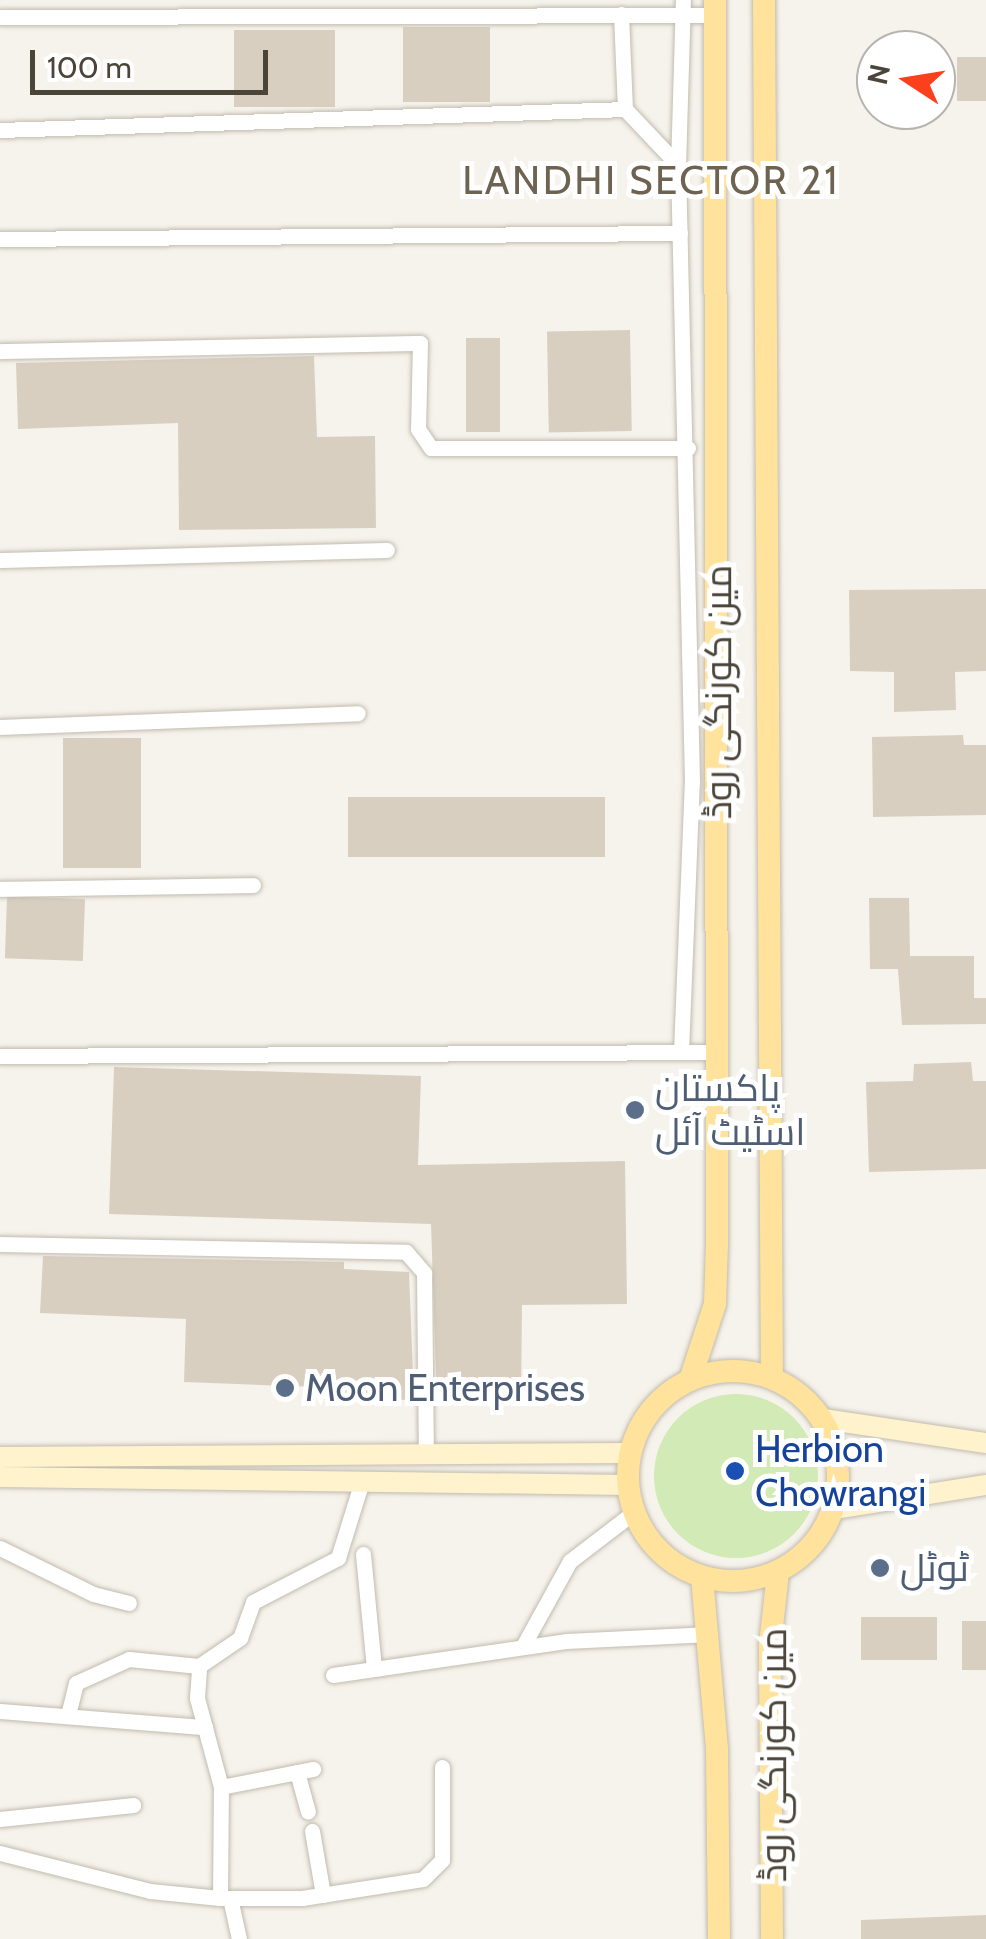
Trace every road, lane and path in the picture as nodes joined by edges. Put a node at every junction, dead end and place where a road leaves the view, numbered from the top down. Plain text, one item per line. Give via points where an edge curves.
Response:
1 (764, 0) edge
2 (683, 8) edge
3 (716, 8) edge
4 (621, 14) junction
5 (0, 17) edge
6 (625, 109) junction
7 (0, 130) edge
8 (678, 166) junction
9 (680, 232) junction
10 (0, 239) edge
11 (0, 351) edge
12 (688, 448) junction
13 (387, 550) dead end
14 (0, 560) edge
15 (358, 713) dead end
16 (0, 726) edge
17 (252, 885) dead end
18 (0, 889) edge
19 (680, 1052) junction
20 (718, 1052) junction
21 (0, 1056) edge
22 (0, 1244) edge
23 (772, 1377) junction
24 (690, 1380) junction
25 (823, 1419) junction
26 (986, 1443) edge
27 (629, 1454) junction
28 (426, 1455) junction
29 (0, 1457) edge
30 (0, 1477) edge
31 (362, 1481) junction
32 (986, 1484) edge
33 (629, 1486) junction
34 (834, 1508) junction
35 (634, 1512) junction
36 (0, 1548) edge
37 (363, 1554) dead end
38 (778, 1572) junction
39 (702, 1577) junction
40 (129, 1603) dead end
41 (710, 1634) junction
42 (523, 1646) junction
43 (199, 1666) junction
44 (374, 1668) junction
45 (333, 1675) dead end
46 (0, 1711) edge
47 (68, 1715) junction
48 (205, 1727) junction
49 (442, 1766) dead end
50 (221, 1786) junction
51 (133, 1805) dead end
52 (308, 1812) dead end
53 (0, 1819) edge
54 (312, 1832) dead end
55 (0, 1853) edge
56 (323, 1895) junction
57 (225, 1898) junction
58 (239, 1939) edge
59 (719, 1939) edge
60 (772, 1939) edge

1 - 23 main road, مین کورنگی روڈ
2 - 3 street
2 - 4 street
2 - 8 street
3 - 20 main road, مین کورنگی روڈ
4 - 5 street
4 - 6 street
6 - 7 street
6 - 8 street
8 - 9 street
9 - 10 street
9 - 12 street
11 - 12 street via 420,343 418,429 431,448
12 - 19 street via 692,802
13 - 14 street
15 - 16 street
17 - 18 street
19 - 20 street
19 - 21 street
20 - 24 main road, مین کورنگی روڈ via 715,1304
22 - 28 street via 406,1252 424,1273
23 - 24 main road via 731,1370
23 - 25 main road
24 - 27 main road via 648,1415
25 - 26 main road
25 - 34 main road via 838,1462
27 - 28 main road
27 - 33 main road
28 - 29 main road
30 - 31 main road
31 - 33 main road
31 - 43 street via 338,1558 253,1602 240,1638
32 - 34 main road
33 - 35 main road
34 - 38 main road via 813,1546
35 - 39 main road via 670,1560
35 - 42 street via 570,1561
36 - 40 street via 93,1594
37 - 44 street
38 - 39 main road via 741,1582
38 - 60 main road, مین کورنگی روڈ via 770,1645
39 - 41 main road, مین کورنگی روڈ
41 - 42 street
41 - 59 main road, مین کورنگی روڈ
42 - 44 street
43 - 47 street via 130,1660 76,1683
43 - 48 street
44 - 45 street
46 - 47 street
47 - 48 street
48 - 50 street
49 - 56 street via 440,1868 423,1879
50 - 52 street via 305,1770
50 - 57 street
51 - 53 street
54 - 56 street
55 - 57 street via 150,1891
56 - 57 street
57 - 58 street

